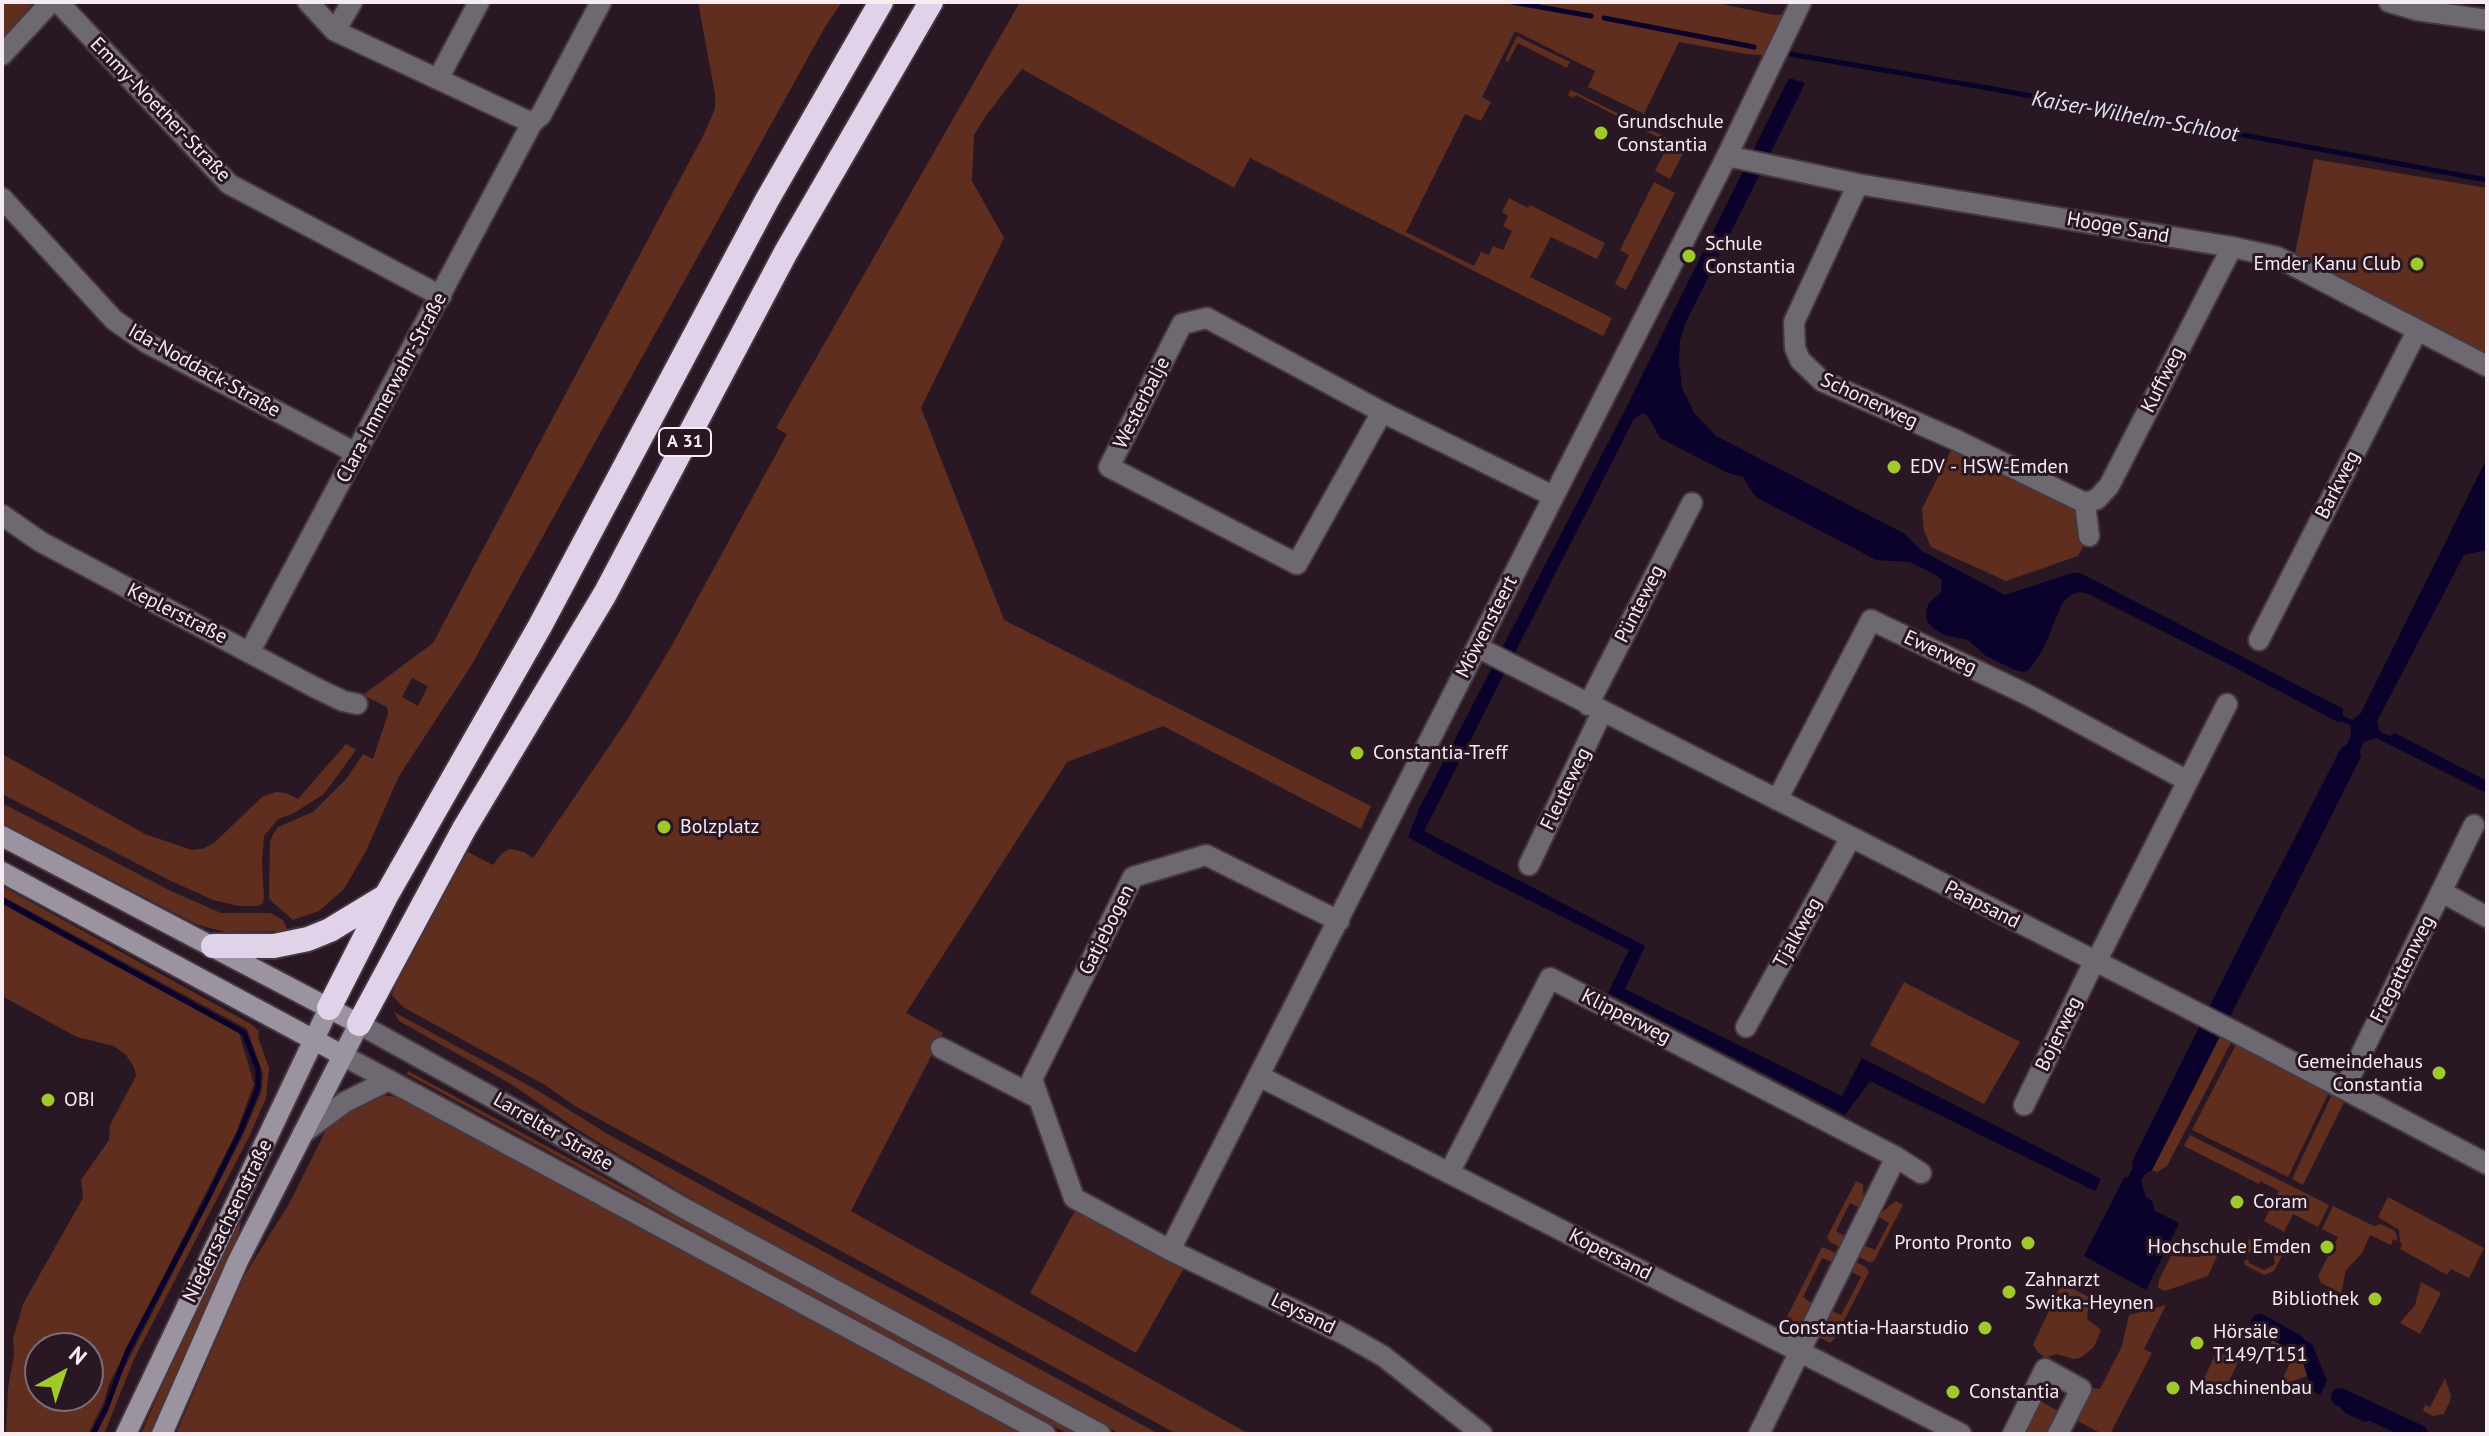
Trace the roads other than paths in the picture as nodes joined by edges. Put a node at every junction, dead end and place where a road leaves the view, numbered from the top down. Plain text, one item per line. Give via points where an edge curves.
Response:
1 (51, 2) edge
2 (58, 2) edge
3 (308, 2) edge
4 (352, 2) edge
5 (479, 2) edge
6 (601, 2) edge
7 (881, 2) edge
8 (931, 2) edge
9 (1801, 2) edge
10 (2389, 2) edge
11 (2487, 20) edge
12 (335, 31) junction
13 (2, 54) edge
14 (438, 79) junction
15 (532, 123) junction
16 (1734, 157) junction
17 (1858, 184) junction
18 (2, 198) edge
19 (2232, 247) junction
20 (441, 296) junction
21 (2417, 331) junction
22 (2487, 366) edge
23 (1382, 412) junction
24 (356, 453) junction
25 (1553, 496) junction
26 (1692, 503) dead end
27 (2085, 503) junction
28 (2, 515) edge
29 (2089, 536) dead end
30 (2259, 640) dead end
31 (250, 651) junction
32 (1494, 656) junction
33 (357, 704) dead end
34 (2227, 704) dead end
35 (1595, 709) junction
36 (2188, 781) junction
37 (1777, 800) junction
38 (2474, 825) dead end
39 (2, 836) edge
40 (1850, 839) junction
41 (1529, 865) dead end
42 (2, 872) edge
43 (2442, 892) junction
44 (386, 896) junction
45 (2487, 917) edge
46 (1339, 921) junction
47 (213, 946) junction
48 (2095, 962) junction
49 (329, 1008) junction
50 (359, 1024) junction
51 (1746, 1027) dead end
52 (314, 1041) junction
53 (941, 1048) dead end
54 (342, 1055) junction
55 (1259, 1076) junction
56 (389, 1080) junction
57 (2344, 1089) junction
58 (1038, 1098) junction
59 (2024, 1105) dead end
60 (303, 1133) junction
61 (1896, 1157) junction
62 (2487, 1164) edge
63 (1449, 1173) junction
64 (1921, 1173) dead end
65 (1109, 1218) joint
66 (1170, 1250) junction
67 (1799, 1351) junction
68 (126, 1434) edge
69 (162, 1434) edge
70 (1045, 1434) edge
71 (1100, 1434) edge
72 (1482, 1434) edge
73 (1759, 1434) edge
74 (1961, 1434) edge
75 (2013, 1434) edge
76 (2058, 1434) edge

1 - 13 street
2 - 20 street, Emmy-Noether-Straße via 229,184
3 - 12 street
4 - 12 street
5 - 14 street
6 - 15 street, Clara-Immerwahr-Straße
7 - 44 highway, A 31 via 781,174 540,626
8 - 50 highway, A 31 via 786,252 605,594 464,829
9 - 16 street, Möwensteert
10 - 11 street
12 - 14 street
14 - 15 street
15 - 20 street, Clara-Immerwahr-Straße
16 - 17 street, Hooge Sand
16 - 25 street, Möwensteert
17 - 19 street, Hooge Sand
17 - 27 street, Schonerweg via 1794,322 1800,360 1822,381
18 - 24 street, Ida-Noddack-Straße via 114,320 147,343
19 - 21 street, Hooge Sand via 2293,264
19 - 27 street, Kuffweg via 2109,486
20 - 24 street, Clara-Immerwahr-Straße
21 - 22 street, Hooge Sand
21 - 30 street, Barkweg
23 - 23 street, Westerbalje via 1297,564 1109,467 1182,324 1207,318
23 - 25 street, Westerbalje
24 - 31 street, Clara-Immerwahr-Straße
25 - 32 street, Möwensteert
26 - 35 street, Pünteweg
27 - 29 street
28 - 31 street, Keplerstraße via 41,542
31 - 33 street, Keplerstraße
32 - 35 street, Paapsand
32 - 46 street, Möwensteert
34 - 36 street
35 - 37 street, Paapsand
35 - 41 street, Fleuteweg
36 - 37 street, Ewerweg via 2028,695 1871,620
36 - 48 street
37 - 40 street, Paapsand
38 - 43 street, Fregattenweg
39 - 47 main road, Larrelter Straße
40 - 48 street, Paapsand
40 - 51 street, Tjalkweg
42 - 52 main road, Larrelter Straße
43 - 45 street, Fregattenweg
43 - 57 street, Fregattenweg
44 - 47 highway via 308,939 274,946
44 - 49 highway
46 - 55 street, Möwensteert
46 - 58 street, Gatjebogen via 1206,855 1133,877 1032,1079
47 - 49 main road, Larrelter Straße
48 - 57 street, Paapsand
48 - 59 street, Bojerweg
49 - 50 main road, Larrelter Straße
49 - 52 main road, Niedersachsenstraße
50 - 54 main road, Niedersachsenstraße
50 - 71 street, Larrelter Straße
52 - 54 main road, Larrelter Straße
52 - 68 main road, Niedersachsenstraße
53 - 58 street
54 - 56 street, Larrelter Straße
54 - 60 main road, Niedersachsenstraße
55 - 63 street, Kopersand
55 - 66 street, Möwensteert
56 - 60 street via 345,1102
56 - 70 street, Larrelter Straße
57 - 62 street, Paapsand
58 - 65 street, Gatjebogen via 1074,1198
60 - 69 main road, Niedersachsenstraße via 238,1261
61 - 63 street, Klipperweg via 1550,978
61 - 64 street, Klipperweg
61 - 67 street
63 - 67 street, Kopersand
65 - 66 street, Leysand
66 - 72 street, Leysand via 1383,1356
67 - 73 street
67 - 74 street, Kopersand
75 - 76 street via 2045,1369 2081,1389

